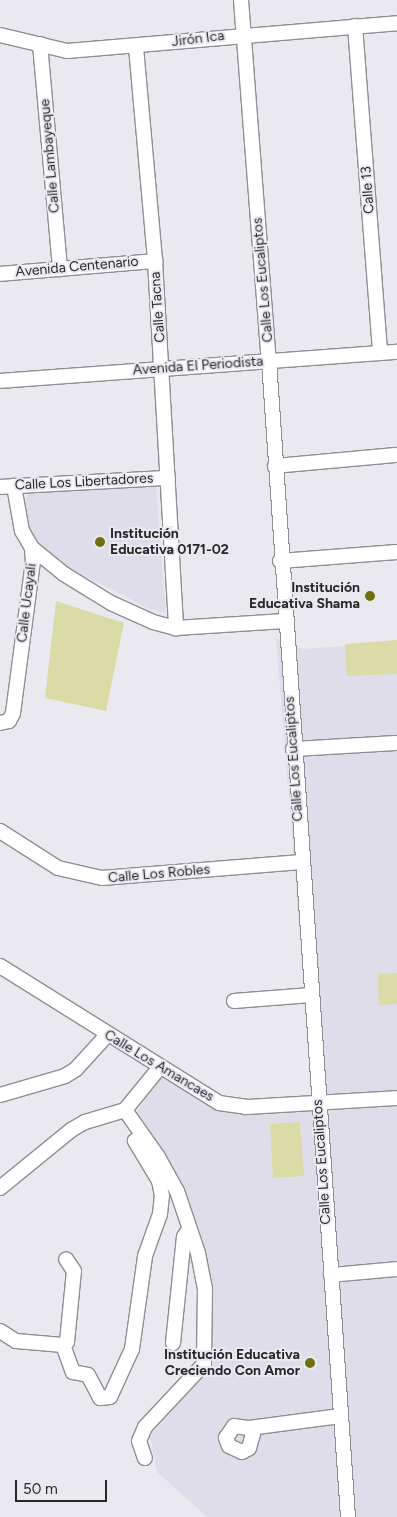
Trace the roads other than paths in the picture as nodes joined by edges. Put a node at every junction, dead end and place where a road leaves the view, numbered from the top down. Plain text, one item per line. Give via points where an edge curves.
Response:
1 (241, 0) edge
2 (397, 23) edge
3 (355, 26) junction
4 (243, 34) junction
5 (0, 35) edge
6 (40, 44) junction
7 (136, 47) junction
8 (155, 261) junction
9 (60, 269) junction
10 (0, 274) edge
11 (397, 352) edge
12 (380, 353) junction
13 (269, 361) junction
14 (162, 369) junction
15 (0, 380) edge
16 (397, 455) edge
17 (275, 466) junction
18 (168, 478) junction
19 (7, 487) edge
20 (32, 548) junction
21 (397, 552) edge
22 (280, 561) junction
23 (285, 621) junction
24 (176, 628) junction
25 (4, 722) edge
26 (397, 743) edge
27 (293, 749) junction
28 (0, 831) edge
29 (301, 862) junction
30 (0, 966) edge
31 (311, 995) junction
32 (234, 1000) dead end
33 (107, 1035) junction
34 (160, 1067) junction
35 (0, 1095) edge
36 (397, 1098) edge
37 (318, 1103) junction
38 (121, 1112) junction
39 (0, 1188) edge
40 (189, 1228) junction
41 (66, 1258) dead end
42 (397, 1269) edge
43 (330, 1275) junction
44 (0, 1331) edge
45 (173, 1343) dead end
46 (63, 1345) junction
47 (340, 1416) junction
48 (249, 1428) dead end
49 (145, 1458) dead end
50 (348, 1517) edge

1 - 4 street, Calle Los Eucaliptos
2 - 3 street, Jirón Ica
3 - 4 street, Jirón Ica
3 - 12 street, Calle 13
4 - 7 street, Jirón Ica
4 - 13 street, Calle Los Eucaliptos
5 - 6 street, Jirón Ica
6 - 7 street, Jirón Ica via 66,51
6 - 9 street, Calle Lambayeque
7 - 8 street, Calle Tacna
8 - 9 street, Avenida Centenario
8 - 14 street, Calle Tacna
9 - 10 street, Avenida Centenario
11 - 12 street, Avenida El Periodista
12 - 13 street, Avenida El Periodista
13 - 14 street, Avenida El Periodista
13 - 17 street, Calle Los Eucaliptos
14 - 15 street, Avenida El Periodista
14 - 18 street, Calle Tacna
16 - 17 street
17 - 22 street, Calle Los Eucaliptos
18 - 19 street, Calle Los Libertadores
18 - 24 street, Calle Tacna
19 - 20 street, Calle Ucayali via 22,531
20 - 24 street via 64,574 111,603 153,622
20 - 25 street, Calle Ucayali via 13,713
21 - 22 street
22 - 23 street, Calle Los Eucaliptos
23 - 24 street
23 - 27 street, Calle Los Eucaliptos
26 - 27 street
27 - 29 street, Calle Los Eucaliptos
28 - 29 street, Calle Los Robles via 58,868 102,878
29 - 31 street, Calle Los Eucaliptos
30 - 33 street, Calle Los Amancaes
31 - 32 street
31 - 37 street, Calle Los Eucaliptos
33 - 34 street, Calle Los Amancaes
33 - 35 street via 76,1069 61,1078
34 - 37 street, Calle Los Amancaes via 208,1098 231,1106
34 - 38 street
36 - 37 street, Calle Los Amancaes
37 - 43 street, Calle Los Eucaliptos
38 - 39 street via 85,1122 71,1130
38 - 40 street via 168,1174
38 - 46 street via 150,1162 162,1196 160,1214 145,1256 132,1349 110,1396 100,1398 88,1375 72,1372
40 - 45 street via 184,1236
40 - 49 street via 206,1288 204,1364 145,1427 139,1441
41 - 46 street via 74,1271 69,1337
42 - 43 street
43 - 47 street, Calle Los Eucaliptos
44 - 46 street via 16,1341
47 - 48 street
47 - 50 street, Calle Los Eucaliptos

